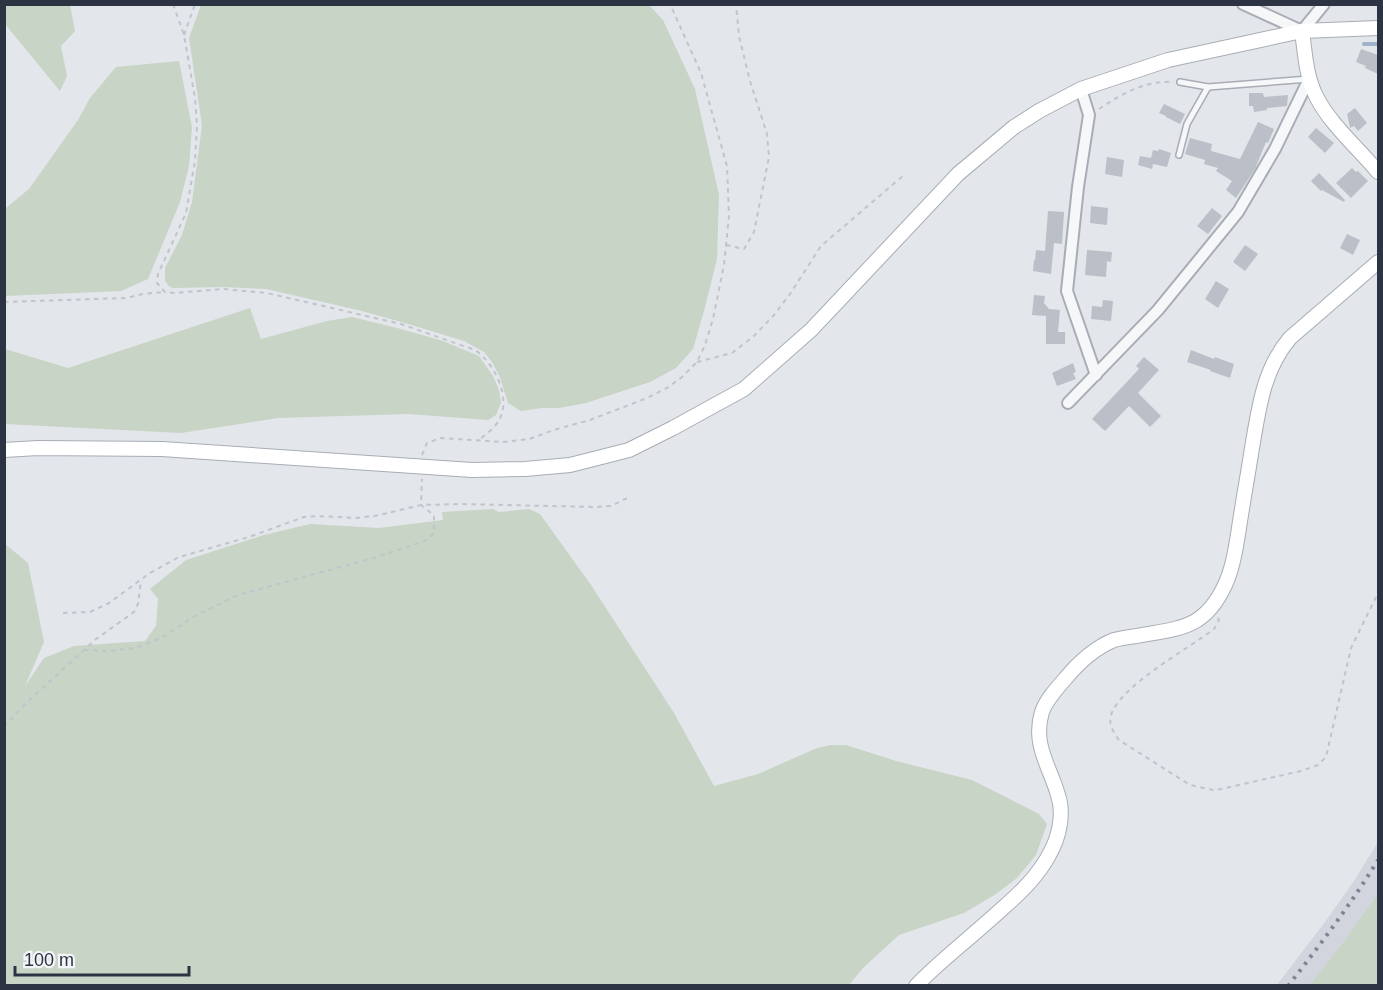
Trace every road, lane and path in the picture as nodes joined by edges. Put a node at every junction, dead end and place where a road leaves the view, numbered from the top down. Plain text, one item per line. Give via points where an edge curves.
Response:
1 (173, 4) edge
2 (195, 4) edge
3 (670, 4) edge
4 (736, 4) edge
5 (1243, 4) edge
6 (1324, 4) edge
7 (1378, 28) edge
8 (1302, 31) junction
9 (184, 35) junction
10 (1310, 79) junction
11 (1180, 82) joint
12 (1208, 87) junction
13 (1081, 89) junction
14 (1089, 115) junction
15 (1179, 155) dead end
16 (1378, 172) edge
17 (904, 175) dead end
18 (726, 245) junction
19 (1378, 262) edge
20 (165, 292) junction
21 (4, 302) edge
22 (697, 362) junction
23 (1096, 375) junction
24 (1068, 404) dead end
25 (479, 440) junction
26 (4, 450) edge
27 (423, 466) junction
28 (629, 497) dead end
29 (421, 505) junction
30 (141, 580) junction
31 (1378, 593) edge
32 (1216, 602) junction
33 (63, 613) dead end
34 (84, 650) junction
35 (4, 727) edge
36 (916, 986) edge

1 - 9 path
2 - 9 path
3 - 18 path via 701,73 727,166
4 - 18 path via 739,36 770,157 754,232 744,249
5 - 8 street
6 - 8 street
7 - 8 street
8 - 10 street
8 - 13 street via 1167,60
9 - 20 path via 195,98 195,161 186,213 158,274 158,283
10 - 12 lane
10 - 16 street via 1322,106
10 - 23 street via 1238,212 1158,310
11 - 12 lane
11 - 14 path via 1161,81 1127,92
12 - 15 lane via 1187,124
13 - 14 street
13 - 27 street via 1014,127 958,174 811,330 744,389 629,450 570,465 472,470
14 - 23 street via 1067,291
17 - 22 path via 821,246 790,294 753,336 732,353
18 - 22 path via 713,319
19 - 32 street via 1290,338 1272,364 1260,402 1230,572
20 - 21 path via 126,298
20 - 25 path via 223,289 267,293 401,324 475,350 485,357 496,375 504,402 498,423
22 - 25 path via 667,388 590,420 529,439
23 - 24 street
25 - 27 path via 441,438 428,443 422,455
26 - 27 street via 162,449
27 - 29 path
28 - 29 path via 611,506 596,507
29 - 30 path via 356,518 304,517 179,557
29 - 34 path via 434,515 434,533 425,541 238,595 195,616 163,638 136,648
30 - 33 path via 103,607 90,612
30 - 34 path via 134,612
31 - 32 path via 1351,648 1326,757 1318,765 1301,771 1213,790 1190,785 1119,740 1112,731 1110,717 1119,700 1142,679 1214,629 1219,620
32 - 36 street via 1186,627 1117,639 1100,646 1065,679 1042,711 1040,723 1044,760 1059,796 1060,809 1061,823 1050,855 1017,896
34 - 35 path

